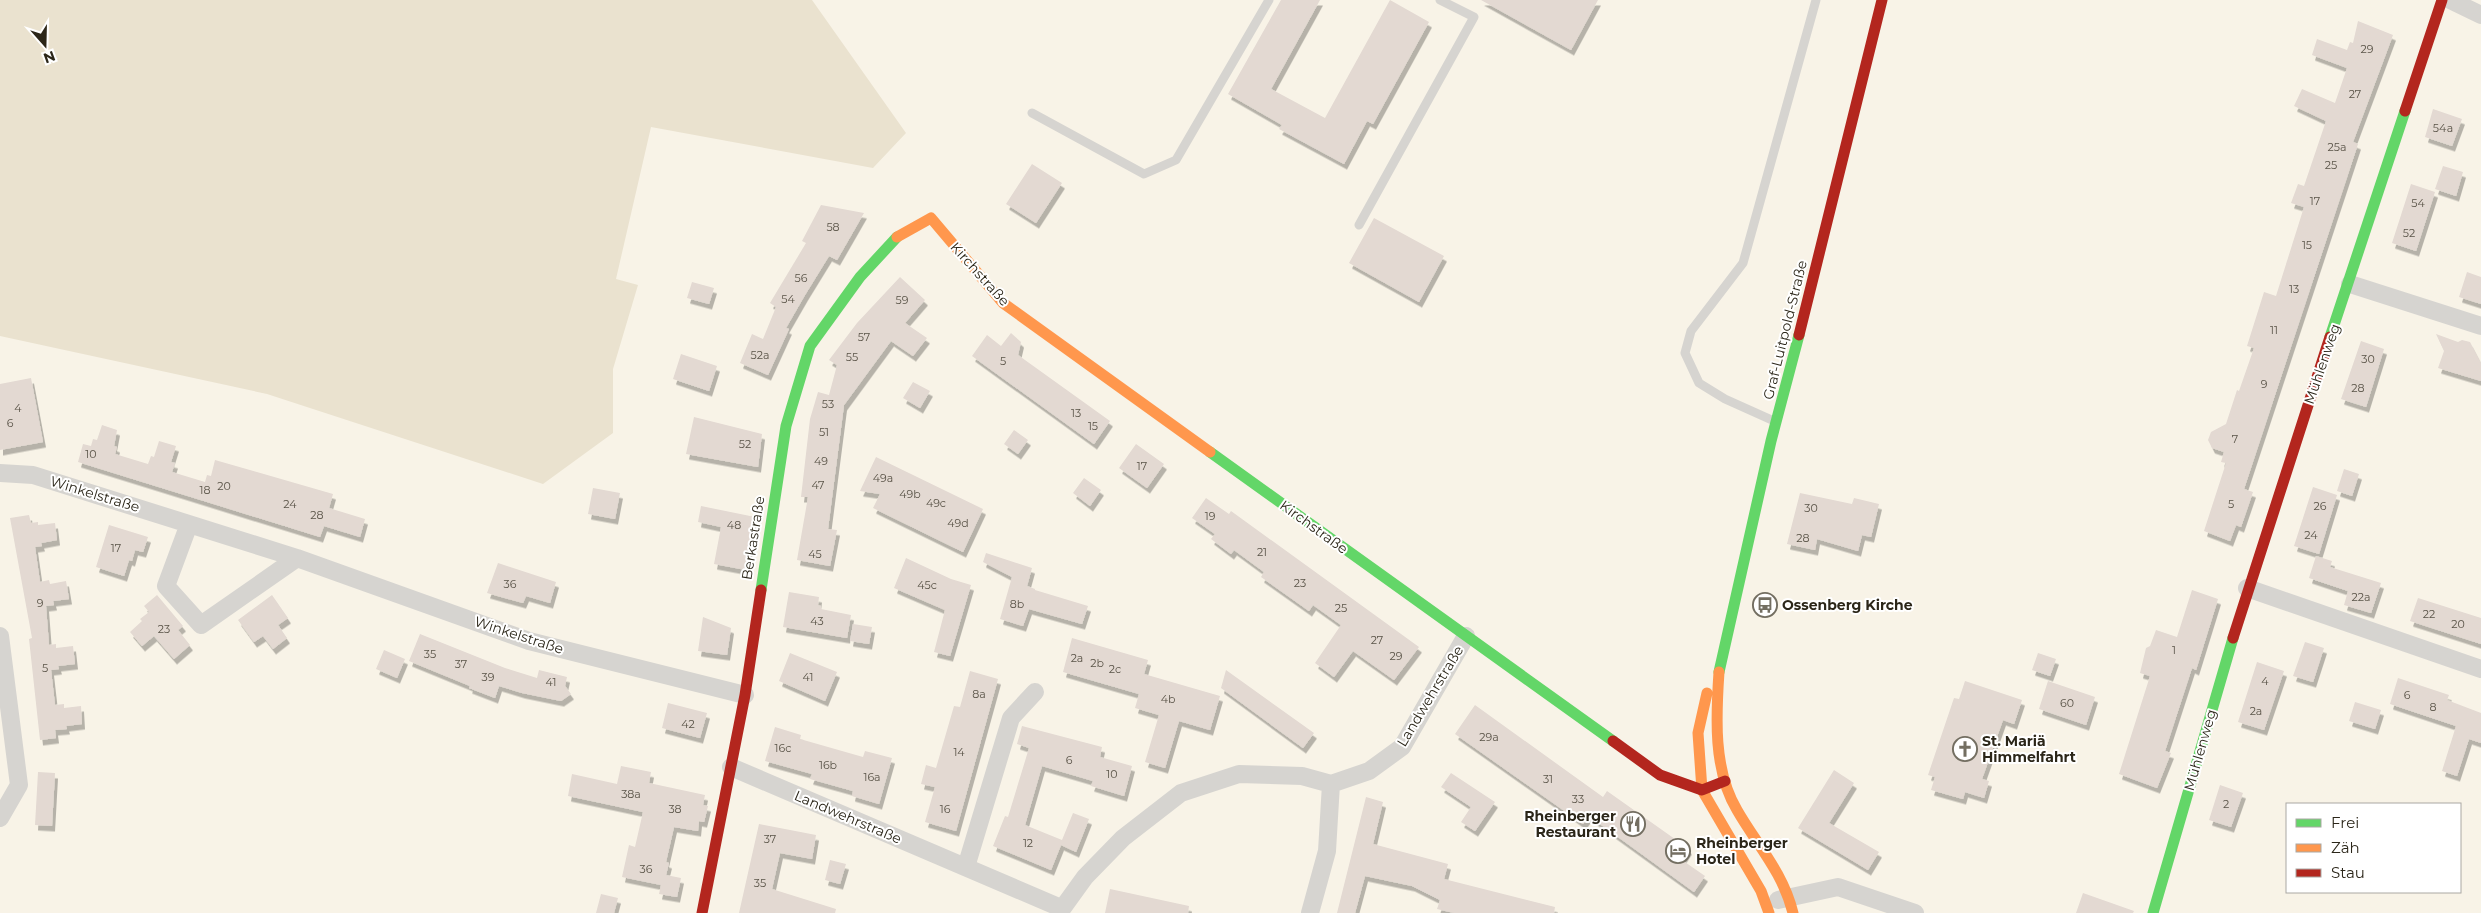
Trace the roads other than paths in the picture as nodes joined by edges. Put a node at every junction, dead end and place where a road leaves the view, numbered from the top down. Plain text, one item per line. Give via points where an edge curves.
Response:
1 (1269, 0) edge
2 (1440, 0) edge
3 (1816, 0) edge
4 (1882, 0) edge
5 (2442, 0) edge
6 (2450, 0) edge
7 (2481, 14) edge
8 (1032, 113) dead end
9 (931, 218) joint
10 (1359, 225) dead end
11 (2350, 284) junction
12 (2481, 326) edge
13 (1777, 422) junction
14 (0, 473) edge
15 (190, 524) junction
16 (297, 558) junction
17 (2247, 588) junction
18 (0, 636) edge
19 (1466, 636) junction
20 (1719, 669) junction
21 (2481, 669) edge
22 (1035, 692) dead end
23 (745, 695) junction
24 (731, 766) junction
25 (1725, 780) junction
26 (1331, 784) junction
27 (1702, 790) junction
28 (0, 818) edge
29 (966, 867) junction
30 (1791, 905) edge
31 (1768, 908) edge
32 (1060, 910) edge
33 (702, 913) edge
34 (1310, 913) edge
35 (1915, 913) edge
36 (2153, 913) edge

1 - 8 lane via 1176,160 1144,174
2 - 10 lane via 1474,17
3 - 13 lane via 1743,263 1691,331 1685,354 1699,382 1725,399
4 - 13 street, Graf-Luitpold-Straße
5 - 11 street, Mühlenweg
6 - 7 street
9 - 19 street, Kirchstraße via 1003,303
9 - 23 street, Berkastraße via 900,234 867,270 810,346 786,426
11 - 12 street
11 - 17 street, Mühlenweg
13 - 20 street, Graf-Luitpold-Straße
14 - 15 street, Winkelstraße via 33,475
15 - 16 street, Winkelstraße
15 - 16 street via 166,586 201,625
16 - 23 street, Winkelstraße via 529,641
17 - 21 street
17 - 36 street, Mühlenweg
18 - 28 street via 19,785
19 - 26 street, Landwehrstraße via 1402,747 1369,771
19 - 27 street, Kirchstraße via 1660,775
20 - 25 street, Graf-Luitpold-Straße via 1716,724
20 - 27 street, Graf-Luitpold-Straße via 1704,698 1698,733
22 - 29 street via 1011,718
23 - 24 street, Berkastraße
24 - 29 street, Landwehrstraße
24 - 33 street, Berkastraße
25 - 27 street
25 - 30 street, Graf-Luitpold-Straße via 1736,809 1766,852
26 - 32 street, Landwehrstraße via 1302,776 1239,774 1181,793 1122,838 1084,877
26 - 34 street via 1327,850
27 - 31 street, Graf-Luitpold-Straße
29 - 32 street, Landwehrstraße
30 - 31 street
30 - 35 street via 1838,887

